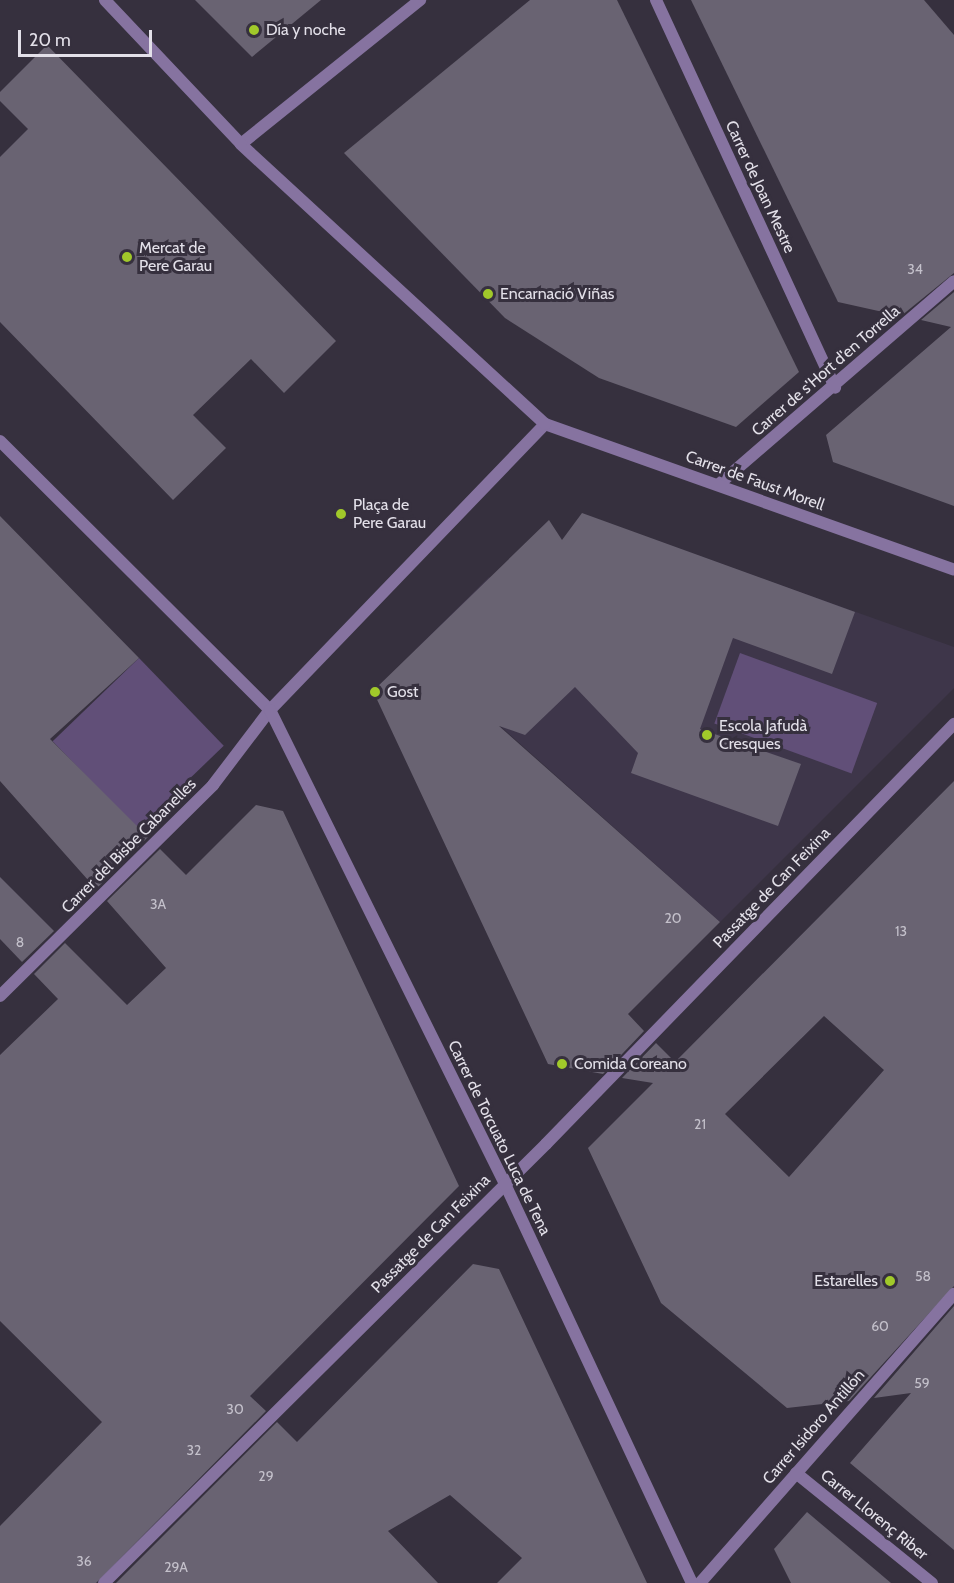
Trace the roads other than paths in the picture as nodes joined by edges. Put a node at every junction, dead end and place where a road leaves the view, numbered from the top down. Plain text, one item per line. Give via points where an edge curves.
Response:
1 (105, 0) edge
2 (420, 0) edge
3 (656, 0) edge
4 (241, 144) junction
5 (954, 281) edge
6 (835, 388) junction
7 (545, 424) junction
8 (0, 441) edge
9 (718, 485) junction
10 (954, 570) edge
11 (270, 710) junction
12 (954, 724) edge
13 (0, 996) edge
14 (505, 1184) junction
15 (954, 1294) edge
16 (796, 1473) junction
17 (104, 1583) edge
18 (692, 1583) edge
19 (700, 1583) edge
20 (932, 1583) edge

1 - 4 street
2 - 4 street
3 - 6 street, Carrer de Joan Mestre
4 - 7 street
5 - 6 street, Carrer de s'Hort d'en Torrella
6 - 9 street, Carrer de s'Hort d'en Torrella
7 - 9 street, Carrer de Faust Morell
7 - 11 street
8 - 11 street
9 - 10 street, Carrer de Faust Morell
11 - 13 street, Carrer del Bisbe Cabanelles via 213,785
11 - 14 street, Carrer de Torcuato Luca de Tena
12 - 14 street, Passatge de Can Feixina
14 - 17 street, Passatge de Can Feixina
14 - 18 street, Carrer de Torcuato Luca de Tena
15 - 16 street, Carrer Isidoro Antillón
16 - 19 street, Carrer Isidoro Antillón
16 - 20 street, Carrer Llorenç Riber

